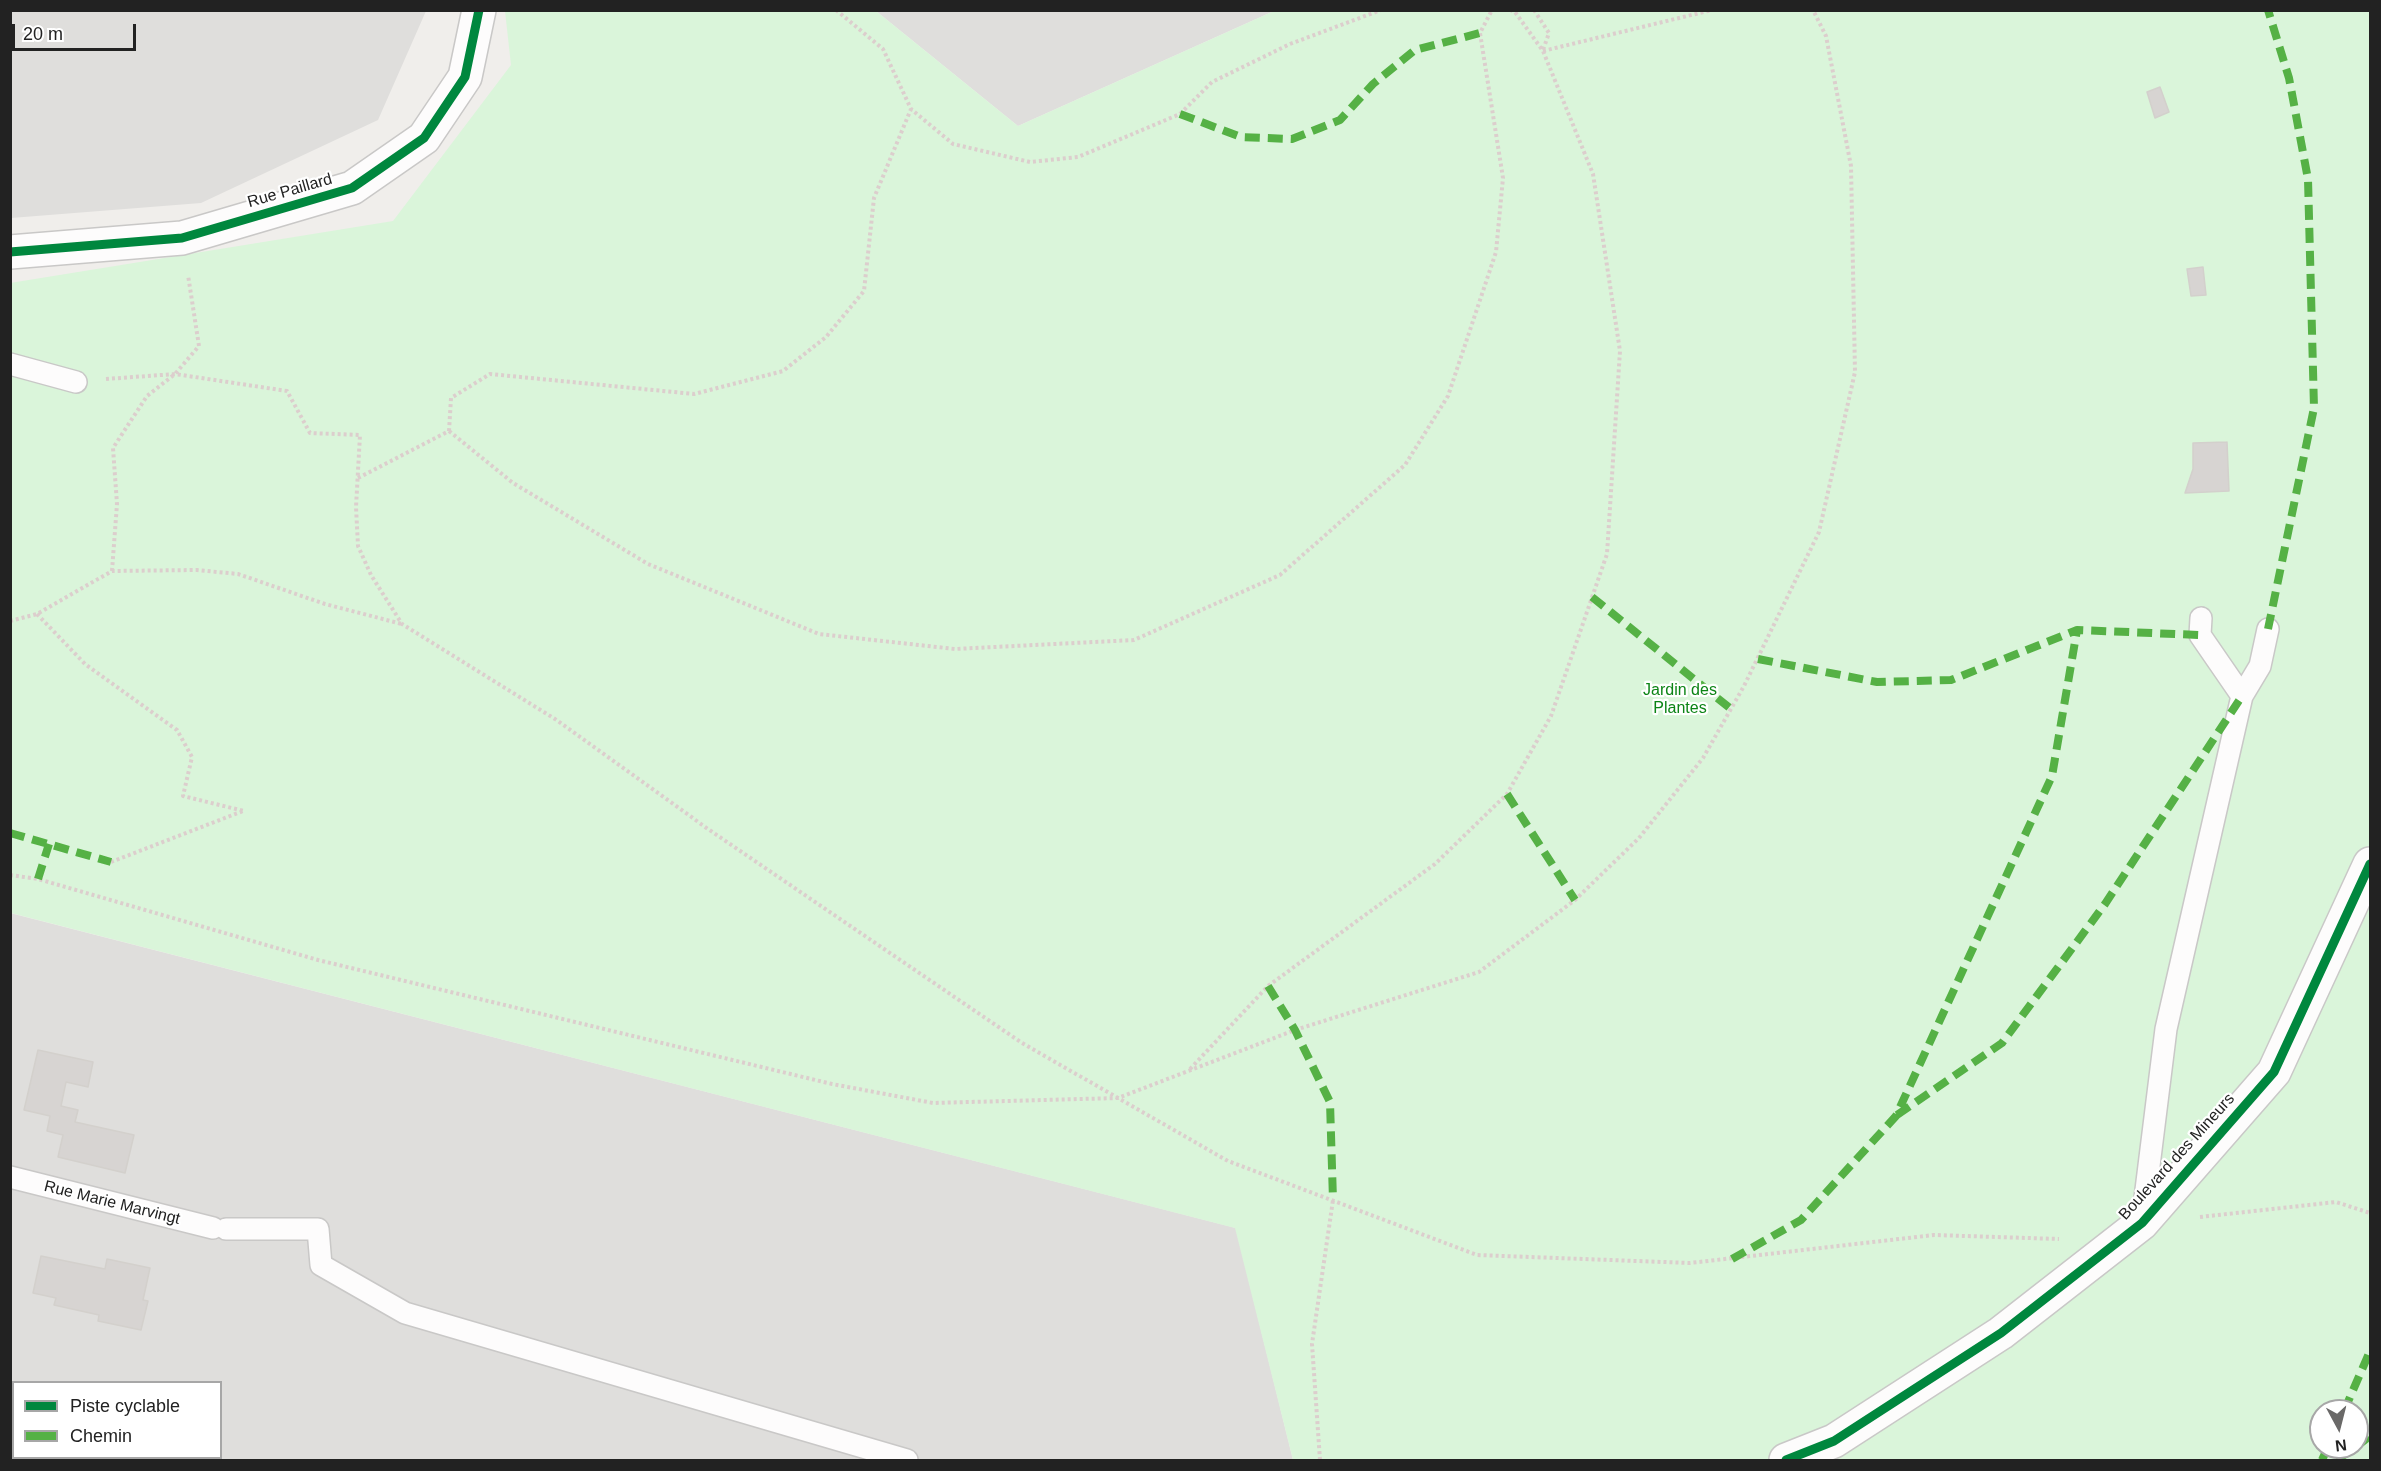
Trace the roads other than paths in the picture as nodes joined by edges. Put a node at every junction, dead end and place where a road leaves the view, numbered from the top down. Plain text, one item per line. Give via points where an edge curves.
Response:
1 (479, 10) edge
2 (10, 252) edge
3 (10, 364) edge
4 (76, 382) road end
5 (2201, 618) dead end
6 (2268, 630) dead end
7 (2242, 696) junction
8 (2370, 864) edge
9 (10, 1177) edge
10 (2142, 1223) junction
11 (907, 1461) edge
12 (1786, 1461) edge

1 - 2 street, Rue Paillard via 465,77 424,138 351,188 182,238
3 - 4 lane
5 - 7 lane via 2200,635
6 - 7 lane via 2260,666
7 - 10 lane via 2166,1029
8 - 10 street, Boulevard des Mineurs via 2274,1072
9 - 11 lane, Rue Marie Marvingt via 219,1229 318,1229 321,1265 405,1313
10 - 12 street, Boulevard des Mineurs via 2001,1333 1834,1441

